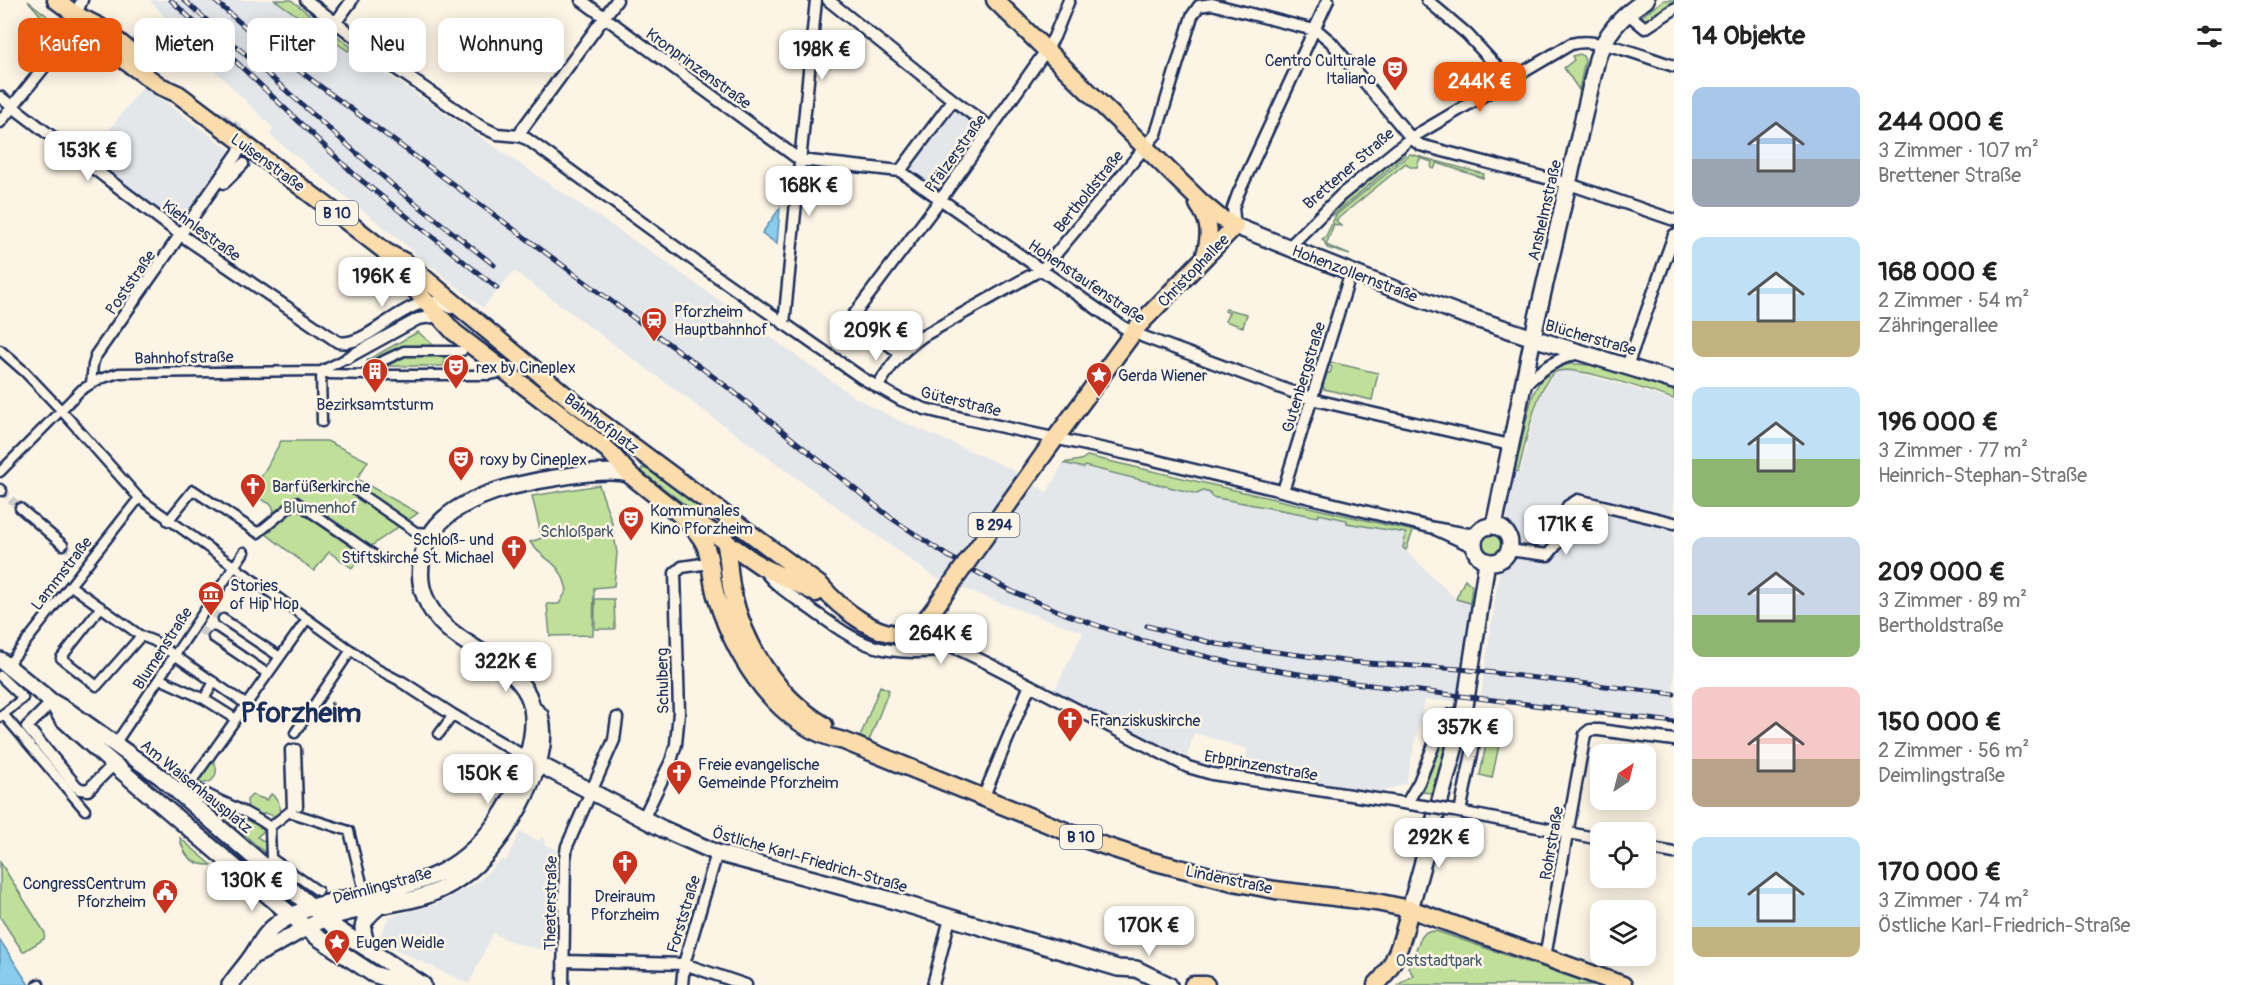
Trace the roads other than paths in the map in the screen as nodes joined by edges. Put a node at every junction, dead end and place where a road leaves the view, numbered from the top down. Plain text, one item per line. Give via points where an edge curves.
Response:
1 (56, 0) edge
2 (306, 0) edge
3 (352, 0) edge
4 (581, 0) edge
5 (617, 0) edge
6 (816, 0) edge
7 (828, 0) edge
8 (995, 0) edge
9 (1069, 0) edge
10 (1328, 0) edge
11 (1427, 0) edge
12 (1646, 0) edge
13 (1197, 3) edge
14 (77, 5) edge
15 (1674, 9) edge
16 (1627, 13) junction
17 (604, 17) junction
18 (331, 18) edge
19 (337, 21) edge
20 (337, 23) edge
21 (1315, 30) junction
22 (1603, 44) junction
23 (1047, 49) junction
24 (1674, 66) edge
25 (1509, 80) junction
26 (178, 94) junction
27 (0, 97) edge
28 (953, 100) junction
29 (12, 106) junction
30 (219, 115) tunnel mouth
31 (0, 122) edge
32 (991, 128) junction
33 (519, 136) junction
34 (1411, 138) junction
35 (244, 144) junction
36 (1144, 147) junction
37 (800, 160) junction
38 (243, 164) tunnel mouth
39 (900, 171) junction
40 (1569, 184) junction
41 (1187, 188) junction
42 (940, 200) junction
43 (205, 203) junction
44 (1674, 220) edge
45 (1235, 226) junction
46 (181, 235) junction
47 (1674, 235) edge
48 (1289, 248) junction
49 (386, 252) junction
50 (1204, 258) junction
51 (1042, 269) junction
52 (1351, 272) junction
53 (425, 302) junction
54 (439, 316) junction
55 (418, 319) junction
56 (476, 321) junction
57 (784, 324) junction
58 (1133, 332) junction
59 (1533, 338) junction
60 (0, 350) edge
61 (462, 351) dead end
62 (1580, 352) junction
63 (900, 353) junction
64 (96, 355) joint
65 (347, 358) joint
66 (1627, 366) junction
67 (321, 371) junction
68 (505, 372) junction
69 (368, 375) junction
70 (1674, 381) edge
71 (91, 383) junction
72 (1524, 386) junction
73 (877, 387) junction
74 (1311, 399) junction
75 (61, 410) junction
76 (322, 422) dead end
77 (1054, 438) junction
78 (1510, 445) junction
79 (645, 456) junction
80 (616, 459) junction
81 (0, 471) edge
82 (630, 475) junction
83 (569, 476) junction
84 (355, 490) dead end
85 (1283, 491) junction
86 (139, 498) junction
87 (20, 508) tunnel mouth
88 (716, 509) junction
89 (678, 513) junction
90 (168, 521) junction
91 (1674, 523) edge
92 (1494, 526) junction
93 (432, 533) junction
94 (1476, 540) junction
95 (726, 543) junction
96 (63, 545) tunnel mouth
97 (768, 547) junction
98 (1509, 550) junction
99 (244, 552) dead end
100 (374, 555) dead end
101 (754, 561) junction
102 (1487, 561) junction
103 (709, 563) junction
104 (234, 567) junction
105 (730, 578) junction
106 (71, 586) junction
107 (833, 599) junction
108 (101, 607) junction
109 (223, 619) tunnel mouth
110 (307, 619) junction
111 (935, 632) dead end
112 (141, 636) junction
113 (213, 637) tunnel mouth
114 (943, 642) junction
115 (351, 650) junction
116 (175, 656) junction
117 (280, 657) junction
118 (2, 667) edge
119 (268, 674) junction
120 (160, 679) junction
121 (214, 682) junction
122 (402, 682) joint
123 (1030, 685) junction
124 (204, 699) junction
125 (52, 702) junction
126 (247, 705) junction
127 (1464, 713) junction
128 (453, 715) junction
129 (2, 716) edge
130 (616, 718) dead end
131 (236, 719) junction
132 (295, 733) dead end
133 (439, 734) dead end
134 (1674, 740) edge
135 (844, 741) junction
136 (115, 744) junction
137 (533, 761) junction
138 (113, 765) junction
139 (186, 789) junction
140 (590, 792) junction
141 (983, 798) junction
142 (1407, 803) junction
143 (298, 806) dead end
144 (85, 810) dead end
145 (1457, 811) junction
146 (289, 812) junction
147 (643, 819) junction
148 (270, 827) junction
149 (1568, 833) junction
150 (1590, 837) edge
151 (1656, 850) edge
152 (717, 853) junction
153 (1674, 853) edge
154 (268, 868) junction
155 (250, 881) junction
156 (318, 891) dead end
157 (263, 892) junction
158 (365, 895) junction
159 (312, 906) junction
160 (380, 907) junction
161 (1410, 909) junction
162 (291, 915) junction
163 (950, 918) junction
164 (326, 919) junction
165 (305, 928) junction
166 (269, 930) junction
167 (370, 951) junction
168 (252, 956) junction
169 (1545, 957) junction
170 (563, 961) junction
171 (684, 964) junction
172 (1118, 968) junction
173 (370, 980) edge
174 (419, 983) edge
175 (230, 985) edge
176 (563, 985) edge
177 (682, 985) edge
178 (746, 985) edge
179 (933, 985) edge
180 (1148, 985) edge
181 (1169, 985) edge
182 (1193, 985) edge
183 (1206, 985) edge
184 (1376, 985) edge
185 (1623, 985) edge

1 - 14 main road, Luisenstraße / B 10
2 - 18 street, Güterstraße
3 - 19 street
4 - 17 street, Kronprinzenstraße
5 - 17 street
6 - 37 street
7 - 28 street
8 - 23 main road, Hohenzollernstraße
9 - 23 street, Pfälzerstraße
10 - 21 street, Christophallee
11 - 25 street via 1467,34
12 - 16 main road
13 - 21 street
13 - 36 street, Bertholdstraße via 1158,130
14 - 26 main road, Luisenstraße / B 10 via 165,78
14 - 29 street via 65,41
15 - 16 street via 1645,28
16 - 22 main road
17 - 33 street
17 - 37 street, Kronprinzenstraße
20 - 33 street, Güterstraße via 480,126 497,134
21 - 34 street via 1332,42
21 - 45 street, Christophallee via 1238,194 1233,208
22 - 24 street, Brettener Straße
22 - 25 street, Brettener Straße via 1571,44
22 - 40 main road, Anshelmstraße
23 - 32 street, Pfälzerstraße
23 - 36 main road, Hohenzollernstraße
25 - 34 street, Brettener Straße
26 - 30 street via 194,96
26 - 35 main road, Luisenstraße / B 10
27 - 29 street, Kiehnlestraße
28 - 32 street
28 - 39 street, Pfälzerstraße
29 - 31 street
29 - 46 street, Kiehnlestraße
32 - 42 street, Pfälzerstraße
33 - 57 street, Güterstraße
34 - 40 street via 1423,146
34 - 48 street, Brettener Straße via 1341,195
35 - 43 street, Poststraße
35 - 49 main road, Luisenstraße / B 10
36 - 41 main road, Hohenzollernstraße
36 - 51 street, Bertholdstraße
37 - 39 street, Hohenstaufenstraße
37 - 57 street
38 - 43 street, Poststraße
39 - 42 street, Hohenstaufenstraße
40 - 44 street
40 - 59 main road, Anshelmstraße
41 - 45 main road, Hohenzollernstraße via 1215,214
41 - 50 main road, Hohenzollernstraße via 1209,224
42 - 51 street, Hohenstaufenstraße
42 - 63 street, Pfälzerstraße via 853,315
43 - 46 street, Poststraße
45 - 48 main road, Hohenzollernstraße
45 - 50 main road, Christophallee / B 294
46 - 53 street, Kiehnlestraße via 338,342 352,342
46 - 64 street, Poststraße
47 - 66 street
48 - 52 main road, Hohenzollernstraße
49 - 53 main road, Luisenstraße / B 10
49 - 56 main road, Luisenstraße / B 10 via 405,262
50 - 58 main road, Christophallee / B 294
51 - 58 street, Hohenstaufenstraße
51 - 63 street, Bertholdstraße
52 - 59 main road, Hohenzollernstraße
52 - 74 street, Gutenbergstraße
53 - 54 main road, Bahnhofplatz / B 10
53 - 55 street via 425,310
53 - 56 street via 441,302
54 - 55 street, Bahnhofstraße
54 - 68 main road, Bahnhofplatz / B 10
55 - 65 street, Bahnhofstraße
56 - 79 main road, Bahnhofplatz / B 10
57 - 73 street, Güterstraße
58 - 74 street, Hohenstaufenstraße
58 - 77 main road, Christophallee / B 294
59 - 62 main road, Blücherstraße
59 - 72 main road, Anshelmstraße
60 - 75 street, Östliche Karl-Friedrich-Straße
61 - 69 street via 404,351 372,366
62 - 66 main road, Blücherstraße
62 - 72 street via 1541,369
63 - 73 street, Bertholdstraße
64 - 71 street, Poststraße
65 - 67 street, Bahnhofstraße
66 - 70 main road, Blücherstraße
67 - 69 street, Bahnhofstraße
67 - 71 street, Bahnhofstraße via 119,373
67 - 76 street
68 - 69 street, Bahnhofstraße
68 - 80 main road, Bahnhofplatz / B 10
71 - 75 street, Bahnhofstraße
72 - 78 main road, Anshelmstraße
73 - 77 street, Güterstraße via 925,409
74 - 78 street, Hohenstaufenstraße
74 - 85 street, Gutenbergstraße
75 - 81 street, Bahnhofstraße
75 - 86 street, Östliche Karl-Friedrich-Straße
77 - 85 street, Güterstraße
77 - 107 main road, Christophallee / B 294, bridge via 919,625 906,632 892,633 872,627
78 - 92 main road, Anshelmstraße
79 - 80 main road, Bahnhofplatz
79 - 88 main road, Bahnhofplatz / B 10
80 - 82 main road, Bahnhofplatz / B 10
80 - 83 main road
82 - 83 main road via 615,471
82 - 89 main road, Bahnhofplatz / B 10
83 - 93 main road via 484,496 452,513
84 - 93 street via 416,532
85 - 94 street, Güterstraße via 1434,528 1447,536
86 - 90 street, Östliche Karl-Friedrich-Straße
86 - 106 street, Lammstraße via 85,561
87 - 96 street
88 - 95 main road, B 10
88 - 97 main road, B 294
89 - 95 main road, Bahnhofplatz / B 294
89 - 103 main road, Lindenstraße / B 10 via 703,540
90 - 100 street via 193,490 258,533 296,502
90 - 104 street, Östliche Karl-Friedrich-Straße
91 - 98 street via 1578,500 1569,506 1556,545 1548,555
92 - 94 main road via 1484,528
92 - 98 main road via 1505,532
93 - 137 main road via 421,567 429,606 452,633 509,672 523,688 542,722 542,742
94 - 102 main road via 1479,556
95 - 101 main road, B 294
95 - 105 main road, Lindenstraße / B 10
97 - 101 main road via 766,556
97 - 107 main road, B 294
98 - 102 main road via 1499,560
99 - 104 street, Blumenstraße
101 - 105 main road via 736,561
101 - 107 main road, B 294
101 - 114 street via 779,587 865,645 918,653 938,651
102 - 127 main road
103 - 135 main road, Lindenstraße / B 10 via 725,621 764,689 804,726
103 - 147 street, Schulberg via 682,567 675,573 679,712 676,744
104 - 110 street, Östliche Karl-Friedrich-Straße
104 - 116 street, Blumenstraße
105 - 135 main road, Lindenstraße / B 10 via 740,617 772,678 794,704
106 - 108 street
106 - 118 street, Lammstraße
108 - 112 street
108 - 112 street via 61,658 97,686
109 - 117 street
110 - 115 street, Östliche Karl-Friedrich-Straße
110 - 117 street
111 - 114 street, Erbprinzenstraße
112 - 116 street
113 - 119 street
114 - 123 street, Erbprinzenstraße
115 - 122 street, Östliche Karl-Friedrich-Straße
115 - 132 street
116 - 120 street, Blumenstraße
116 - 121 street
117 - 119 street
118 - 125 main road, Am Waisenhausplatz
118 - 129 street via 23,698
119 - 126 street
120 - 124 street
120 - 136 street, Blumenstraße
121 - 124 street
121 - 126 street
122 - 128 street, Östliche Karl-Friedrich-Straße
123 - 141 street
123 - 142 street, Erbprinzenstraße via 1188,767
124 - 131 street
125 - 136 main road, Am Waisenhausplatz
125 - 138 main road, Am Waisenhausplatz via 62,718
125 - 138 street via 27,727 76,786 88,790
126 - 131 street
127 - 142 street via 1451,715 1443,722
127 - 145 street via 1477,729
127 - 161 main road
128 - 133 street
128 - 137 street, Östliche Karl-Friedrich-Straße
129 - 144 street
130 - 140 street, Theaterstraße via 614,740
131 - 139 street
134 - 149 street, Rohrstraße via 1599,730 1585,734
135 - 141 main road, Lindenstraße / B 10
136 - 139 main road, Am Waisenhausplatz
137 - 140 main road, Östliche Karl-Friedrich-Straße
137 - 158 main road, Deimlingstraße via 505,810 461,862 421,882
137 - 160 main road, Deimlingstraße via 526,793 508,828 470,870 437,891
138 - 155 main road, Am Waisenhausplatz
139 - 148 street via 246,812
139 - 154 main road, Am Waisenhausplatz
140 - 147 main road, Östliche Karl-Friedrich-Straße
140 - 170 street, Theaterstraße via 566,852
141 - 161 main road, Lindenstraße / B 10 via 1109,848 1187,871 1260,887
142 - 145 street, Erbprinzenstraße, bridge
143 - 146 street via 293,749
145 - 149 street, Erbprinzenstraße
146 - 148 street
146 - 158 street via 349,831
147 - 152 main road, Östliche Karl-Friedrich-Straße
148 - 156 street via 271,858
149 - 150 street, Erbprinzenstraße
149 - 169 street, Rohrstraße
151 - 153 street
152 - 163 main road, Östliche Karl-Friedrich-Straße
152 - 171 street, Forststraße
154 - 155 main road via 265,876
154 - 159 main road, Am Waisenhausplatz
155 - 157 main road, Am Waisenhausplatz
157 - 162 main road, Am Waisenhausplatz
157 - 166 main road via 270,914
158 - 159 main road, Deimlingstraße
159 - 162 main road, Deimlingstraße
159 - 164 main road, Am Waisenhausplatz
160 - 164 main road, Deimlingstraße
160 - 167 main road via 369,915 363,927
161 - 169 main road, Lindenstraße / B 10
161 - 184 main road via 1398,953
162 - 165 main road, Am Waisenhausplatz
162 - 166 main road, Deimlingstraße
163 - 172 main road, Östliche Karl-Friedrich-Straße
163 - 179 street
164 - 165 main road, Deimlingstraße
164 - 167 main road, Am Waisenhausplatz
165 - 168 main road, Deimlingstraße
165 - 173 main road, Am Waisenhausplatz
166 - 168 main road, Deimlingstraße
167 - 174 main road, Am Waisenhausplatz
168 - 175 main road, Deimlingstraße
169 - 185 main road, Lindenstraße / B 10
170 - 171 street
170 - 176 street, Theaterstraße
171 - 177 street, Forststraße
171 - 178 street
172 - 180 main road, Östliche Karl-Friedrich-Straße
172 - 181 main road, Östliche Karl-Friedrich-Straße via 1136,969
173 - 174 main road, Am Waisenhausplatz
182 - 183 main road

